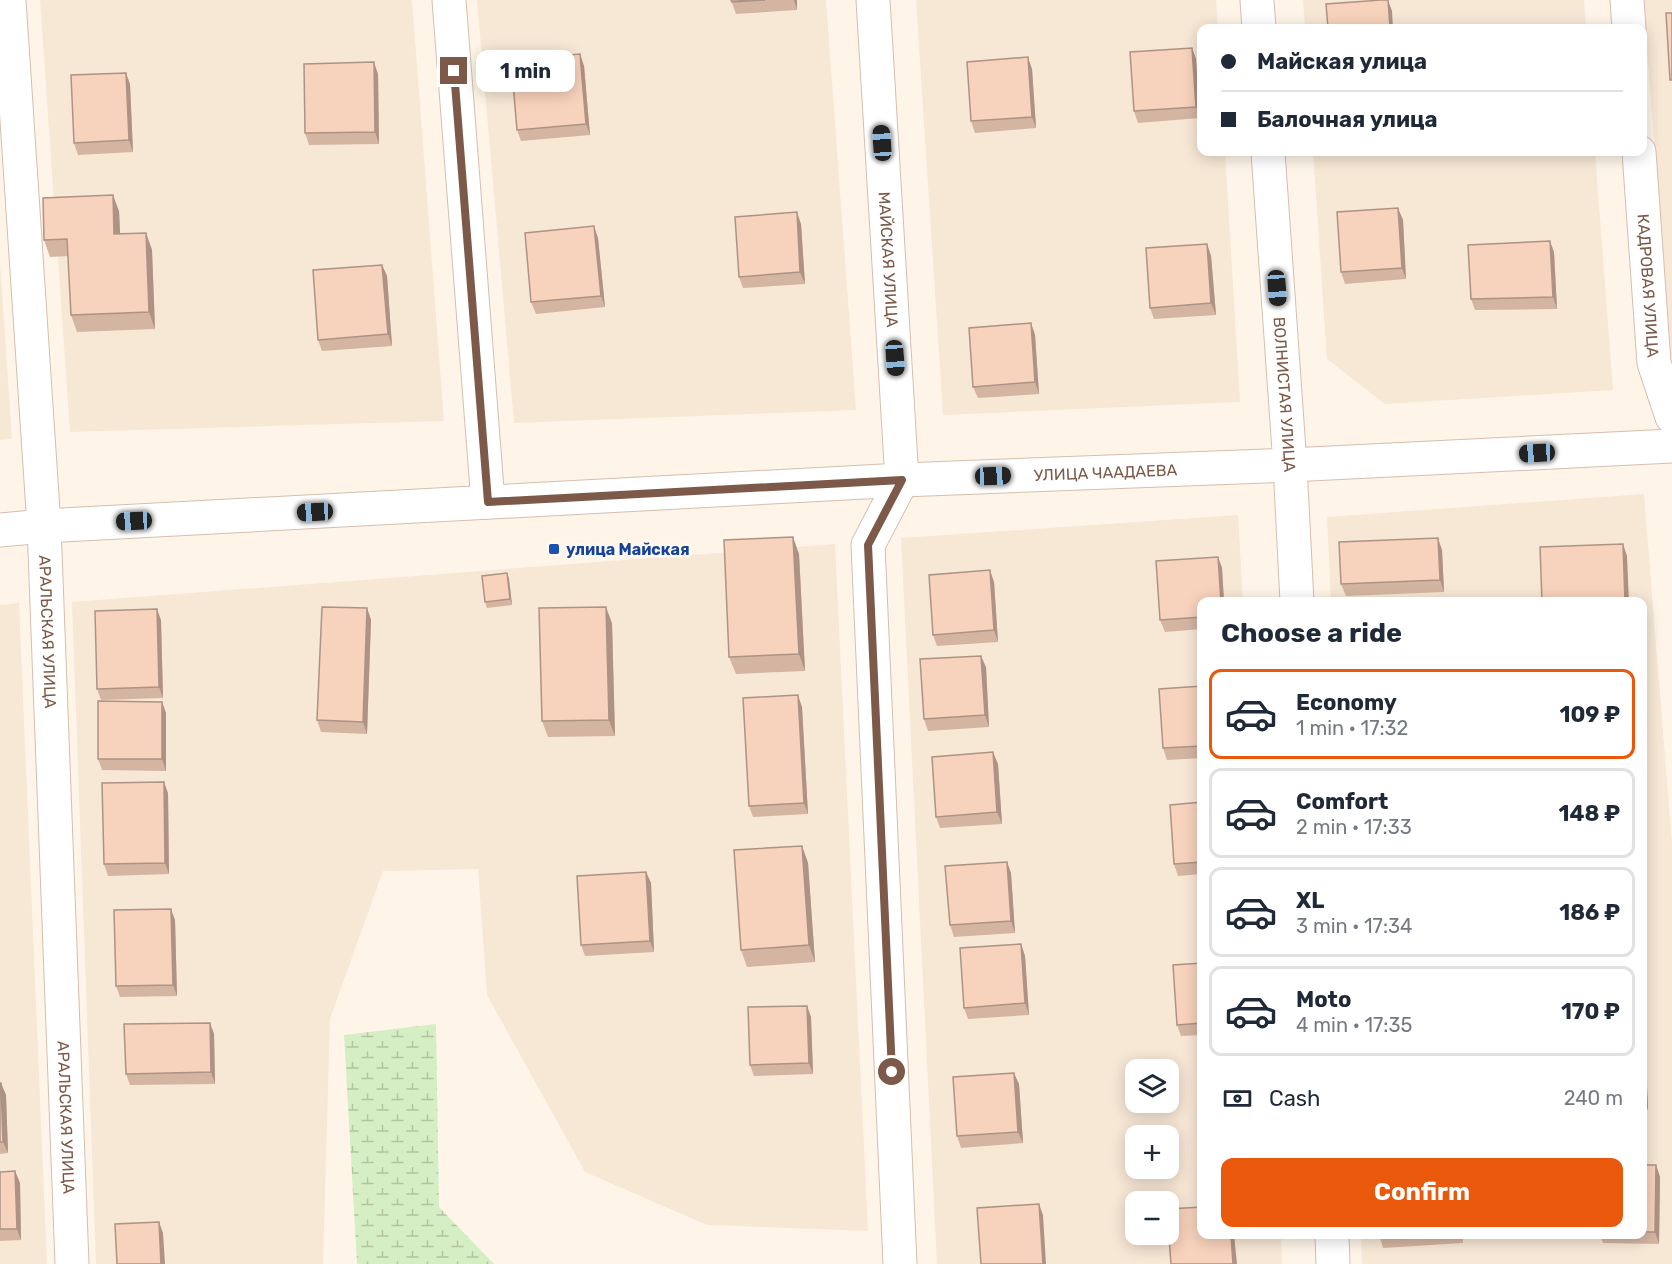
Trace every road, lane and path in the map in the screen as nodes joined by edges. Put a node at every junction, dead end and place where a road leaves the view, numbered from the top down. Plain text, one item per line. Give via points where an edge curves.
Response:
1 (9, 0) edge
2 (449, 0) edge
3 (873, 0) edge
4 (1257, 0) edge
5 (1627, 0) edge
6 (1259, 24) edge
7 (1629, 24) edge
8 (1268, 156) edge
9 (1638, 156) edge
10 (1672, 417) edge
11 (1672, 446) edge
12 (1290, 465) junction
13 (902, 480) junction
14 (488, 502) junction
15 (44, 526) junction
16 (0, 530) edge
17 (1297, 597) edge
18 (1332, 1239) edge
19 (72, 1264) edge
20 (900, 1264) edge
21 (1333, 1264) edge

1 - 15 street, АРАЛЬСКАЯ УЛИЦА
2 - 14 street
3 - 13 street, МАЙСКАЯ УЛИЦА
4 - 6 street
5 - 7 street
8 - 12 street, ВОЛНИСТАЯ УЛИЦА
9 - 10 street, КАДРОВАЯ УЛИЦА via 1654,363
11 - 12 street, УЛИЦА ЧААДАЕВА
12 - 13 street, УЛИЦА ЧААДАЕВА
12 - 17 street, ВОЛНИСТАЯ УЛИЦА
13 - 14 street, УЛИЦА ЧААДАЕВА
13 - 20 street via 868,545
14 - 15 street, УЛИЦА ЧААДАЕВА
15 - 16 street, УЛИЦА ЧААДАЕВА
15 - 19 street, АРАЛЬСКАЯ УЛИЦА
18 - 21 street

